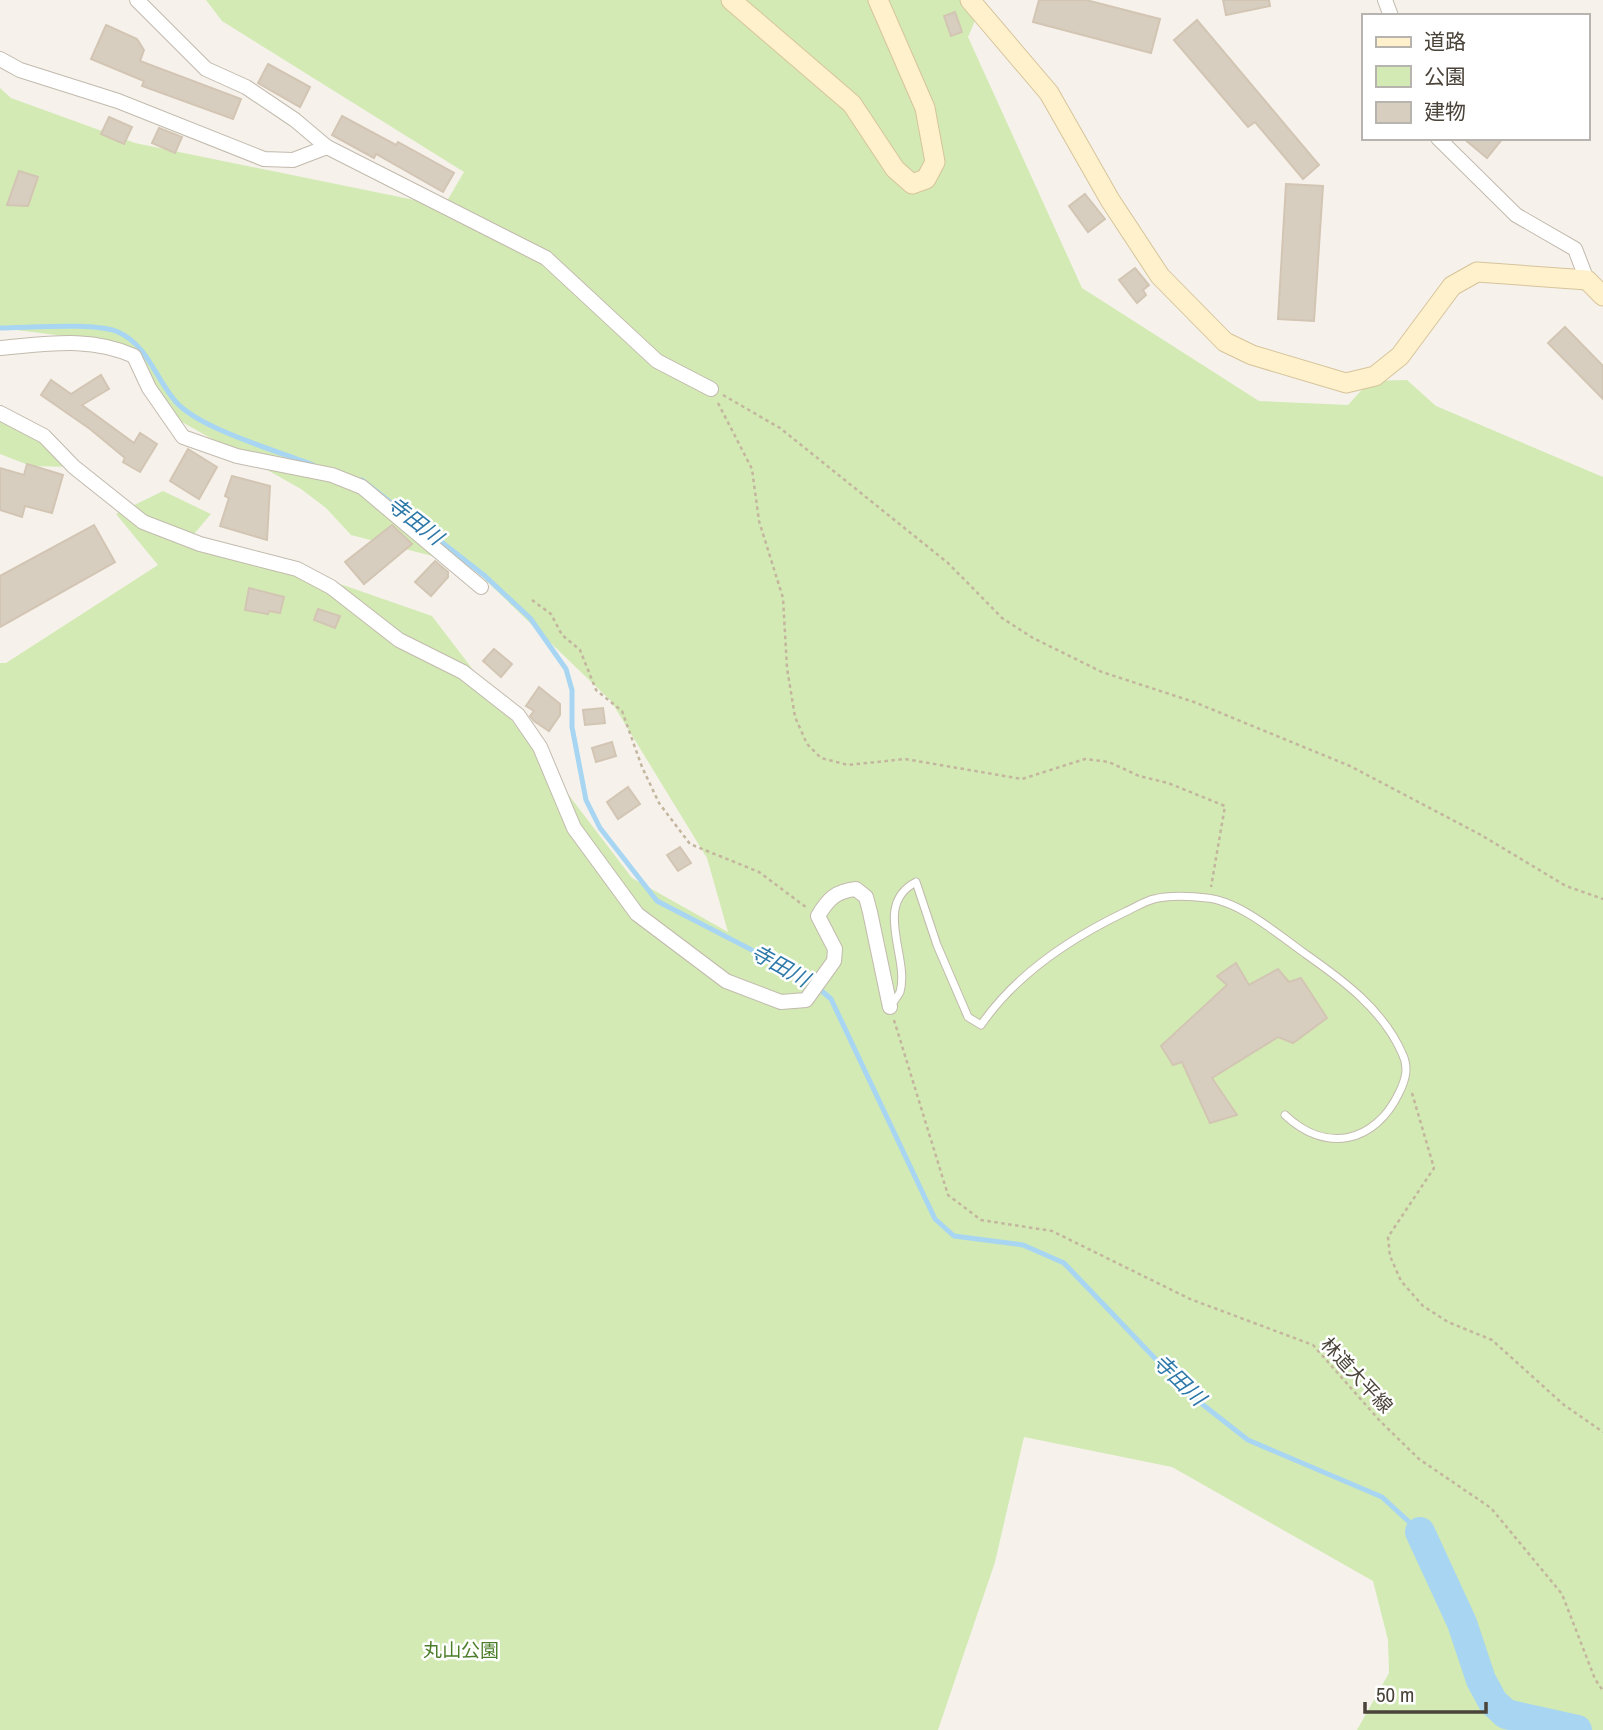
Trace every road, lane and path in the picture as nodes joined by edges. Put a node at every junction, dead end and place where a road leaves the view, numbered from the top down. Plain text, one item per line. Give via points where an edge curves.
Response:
1 (137, 0) edge
2 (731, 0) edge
3 (878, 0) edge
4 (970, 0) edge
5 (0, 59) edge
6 (1440, 140) edge
7 (327, 147) junction
8 (1587, 280) junction
9 (1603, 296) edge
10 (0, 348) edge
11 (710, 389) junction
12 (0, 413) edge
13 (481, 587) dead end
14 (532, 600) dead end
15 (1209, 898) junction
16 (1603, 899) edge
17 (818, 916) junction
18 (890, 1007) junction
19 (1407, 1077) junction
20 (1285, 1115) dead end
21 (1603, 1432) edge
22 (1603, 1691) edge

1 - 7 street via 205,69 246,87
2 - 3 street via 852,104 895,169 912,184 926,179 935,162 925,108
4 - 8 street via 1049,93 1110,200 1160,275 1225,342 1252,355 1346,383 1375,376 1399,356 1452,286 1477,272
5 - 7 street via 264,159 293,160
6 - 8 street via 1516,215 1575,249
7 - 11 street via 546,258 657,361
8 - 9 street
10 - 13 street via 80,341 134,356 149,388 183,437 237,456 332,475 362,487
11 - 15 path via 752,469 759,521 783,598 795,717 807,744 821,758 848,765 905,759 1022,779 1085,759 1109,762 1215,800 1225,806
11 - 16 path via 780,428 947,563 1002,618 1033,638 1101,672 1194,702 1350,766 1566,886
12 - 17 street via 44,436 74,467 143,522 200,544 297,569 331,587 399,640 463,672 518,715 540,747 574,828 637,914 726,981 781,1002 806,1000 834,961 835,949
14 - 17 path via 551,614 562,635 579,650 596,690 622,711 659,803 690,844 759,872
15 - 18 lane via 1154,899 1088,930 1013,985 981,1025 968,1017 916,882 905,887 894,903 900,992
15 - 19 lane via 1249,914 1371,1006 1403,1053
17 - 18 street via 843,890 856,889 866,897
18 - 22 path, 林道大平線 via 948,1195 981,1220 1052,1231 1190,1299 1313,1345 1419,1459 1491,1508 1562,1594
19 - 20 lane via 1390,1113 1363,1135 1328,1140 1301,1130
19 - 21 path via 1434,1168 1388,1237 1401,1281 1423,1306 1492,1340 1564,1405

